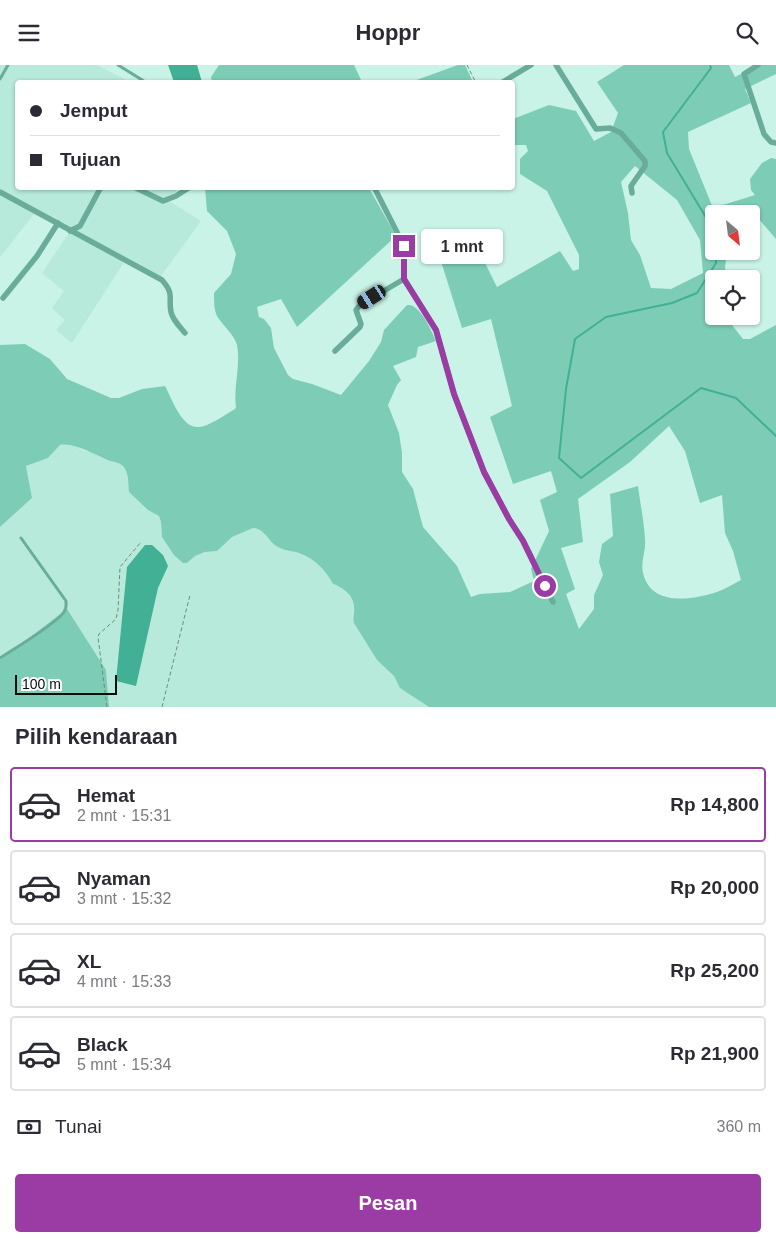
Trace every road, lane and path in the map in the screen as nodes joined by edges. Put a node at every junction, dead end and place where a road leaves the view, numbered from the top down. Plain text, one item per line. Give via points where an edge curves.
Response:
1 (8, 65) edge
2 (118, 65) edge
3 (467, 65) edge
4 (531, 65) edge
5 (556, 65) edge
6 (758, 65) edge
7 (0, 79) edge
8 (142, 80) edge
9 (474, 80) edge
10 (506, 80) edge
11 (776, 143) edge
12 (99, 190) edge
13 (140, 190) edge
14 (185, 190) edge
15 (376, 190) edge
16 (0, 192) edge
17 (632, 193) dead end
18 (58, 223) junction
19 (70, 231) junction
20 (404, 279) junction
21 (3, 298) dead end
22 (185, 333) dead end
23 (335, 351) dead end
24 (20, 538) dead end
25 (141, 542) dead end
26 (190, 595) dead end
27 (553, 601) dead end
28 (0, 658) edge
29 (107, 707) edge
30 (162, 707) edge

1 - 7 lane
2 - 8 lane
3 - 9 path
4 - 10 street
5 - 17 street via 596,129 610,128 620,133 645,161 645,166 630,186
6 - 11 street via 744,74 764,134
12 - 19 street via 80,226
13 - 14 street via 163,201
15 - 20 street via 404,246
16 - 18 street
18 - 19 street
18 - 21 street
19 - 22 street via 162,280 170,294 170,312
20 - 23 street via 360,305 356,310 360,327
20 - 27 street via 436,330 454,394 484,472
24 - 28 lane via 66,601 67,607 52,623
25 - 29 path via 120,567 116,619 98,637
26 - 30 path

